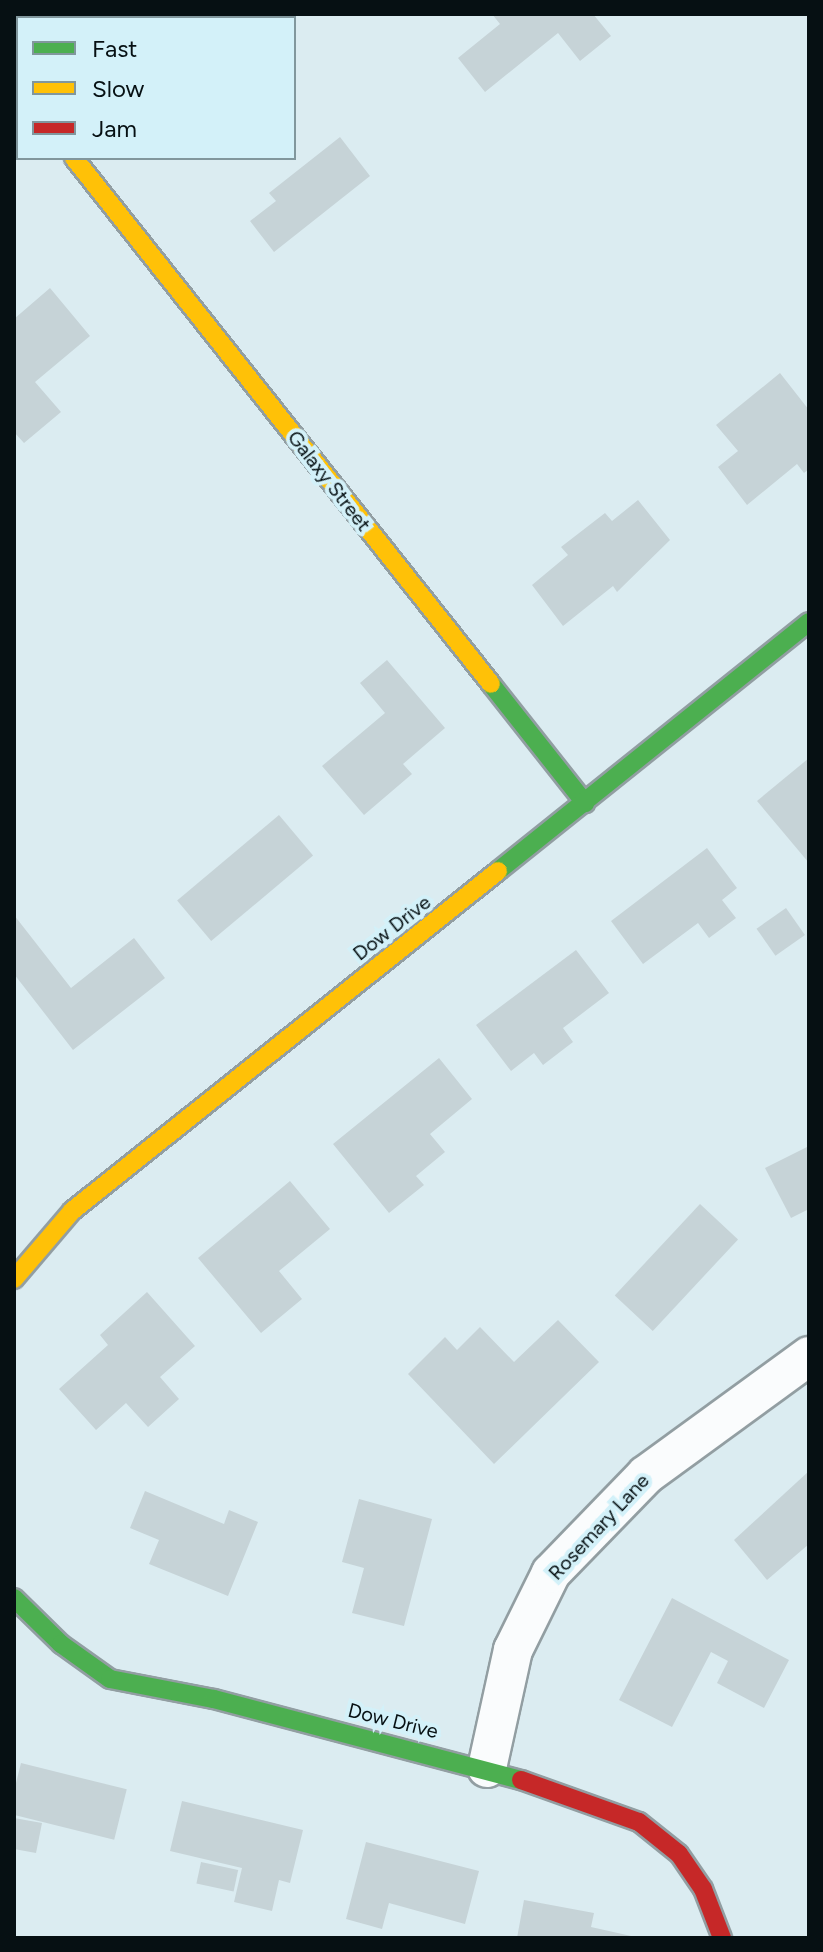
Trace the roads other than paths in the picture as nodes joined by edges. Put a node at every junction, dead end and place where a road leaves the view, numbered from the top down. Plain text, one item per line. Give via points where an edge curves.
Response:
1 (76, 160) edge
2 (809, 622) edge
3 (585, 803) junction
4 (14, 1279) edge
5 (809, 1356) edge
6 (14, 1598) edge
7 (487, 1768) junction
8 (722, 1938) edge

1 - 3 street, Galaxy Street
2 - 3 street, Dow Drive
3 - 4 street, Dow Drive via 72,1211
5 - 7 street, Rosemary Lane via 646,1475 551,1573 513,1650
6 - 7 street, Dow Drive via 61,1644 110,1679 214,1699
7 - 8 street, Dow Drive via 639,1822 679,1854 703,1889

